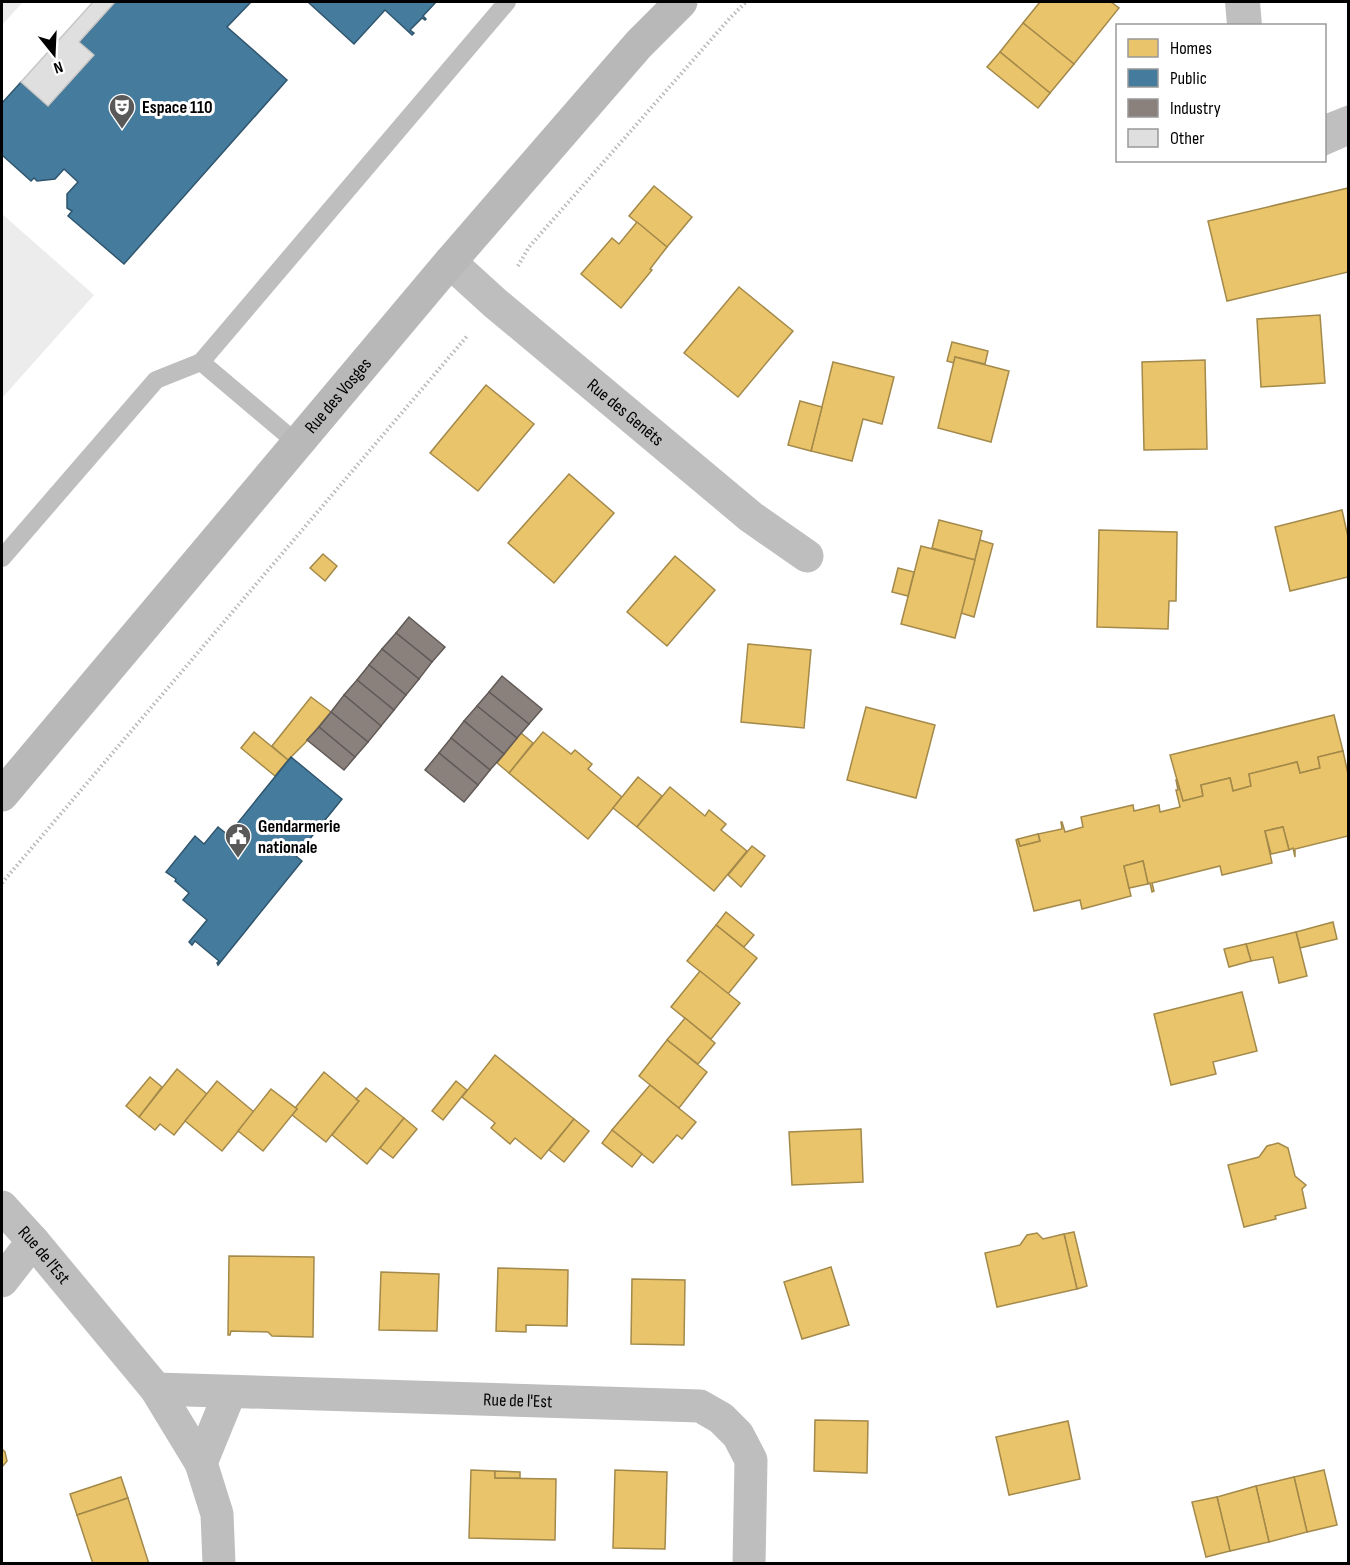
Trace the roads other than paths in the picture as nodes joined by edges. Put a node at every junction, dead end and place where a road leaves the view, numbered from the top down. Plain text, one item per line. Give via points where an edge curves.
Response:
1 (507, 2) edge
2 (681, 2) edge
3 (450, 262) junction
4 (201, 362) junction
5 (298, 444) junction
6 (807, 556) dead end
7 (2, 558) edge
8 (2, 795) edge
9 (2, 1207) edge
10 (33, 1241) junction
11 (2, 1281) edge
12 (156, 1389) junction
13 (230, 1392) junction
14 (201, 1463) junction
15 (219, 1563) edge
16 (749, 1563) edge

1 - 4 lane
2 - 3 main road, Rue des Vosges via 639,44
3 - 5 main road, Rue des Vosges
3 - 6 street, Rue des Genêts via 751,517
4 - 5 lane
4 - 7 lane via 156,380
5 - 8 main road, Rue des Vosges
9 - 10 street, Rue de l'Est
10 - 11 street
10 - 12 street, Rue de l'Est
12 - 13 street, Rue de l'Est
12 - 14 street, Rue de l'Est
13 - 14 street
13 - 16 street, Rue de l'Est via 700,1406 721,1418 738,1435 751,1460
14 - 15 street, Rue de l'Est via 217,1514

